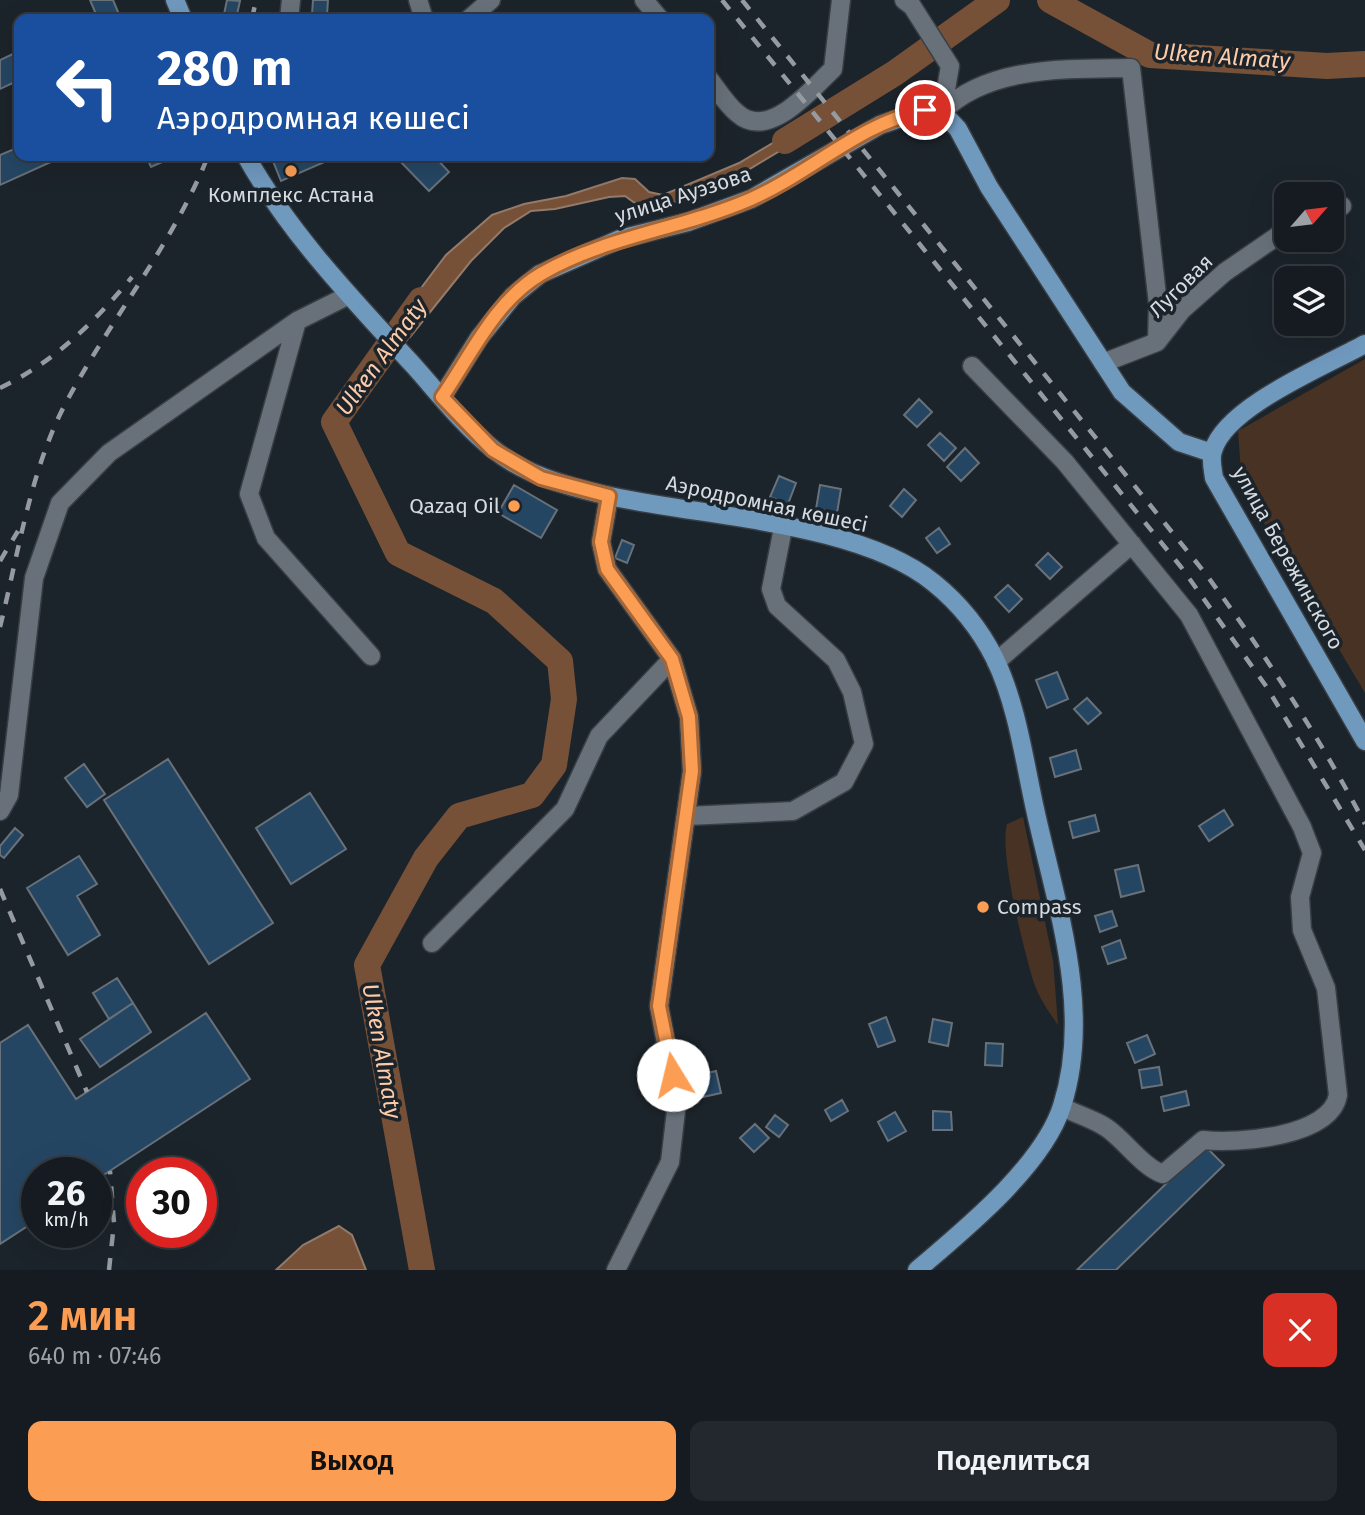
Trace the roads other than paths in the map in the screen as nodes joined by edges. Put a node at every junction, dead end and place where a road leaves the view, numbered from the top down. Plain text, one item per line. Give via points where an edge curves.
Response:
1 (491, 0) edge
2 (644, 0) edge
3 (841, 0) edge
4 (908, 3) edge
5 (475, 14) edge
6 (656, 14) edge
7 (714, 85) edge
8 (942, 113) junction
9 (249, 161) edge
10 (1274, 238) edge
11 (354, 301) junction
12 (297, 321) junction
13 (1157, 342) junction
14 (1365, 344) edge
15 (1103, 363) junction
16 (972, 366) dead end
17 (442, 397) junction
18 (1212, 453) junction
19 (609, 496) junction
20 (783, 527) junction
21 (1132, 544) junction
22 (371, 656) dead end
23 (672, 659) junction
24 (996, 662) junction
25 (1365, 741) edge
26 (0, 811) edge
27 (687, 816) junction
28 (432, 943) dead end
29 (1062, 1107) junction
30 (616, 1270) edge
31 (917, 1270) edge

1 - 5 street
2 - 6 street
3 - 7 street via 833,69 779,117 759,123 738,115
4 - 8 street via 950,66
8 - 13 street via 967,91 1017,77 1064,69 1131,68 1158,304
8 - 15 main road via 958,129 989,187
8 - 17 main road, улица Ауэзова via 925,110 880,125 751,199 621,239 540,274 513,296 487,328
9 - 11 main road, Аэродромная көшесі
10 - 13 street, Луговая via 1225,272 1182,310
11 - 12 street
11 - 17 main road, Аэродромная көшесі
12 - 22 street via 249,494 266,538
12 - 26 street via 109,453 60,503 34,578 9,795
13 - 15 street, Луговая
14 - 18 main road, улица Бережинского via 1244,410 1222,431
15 - 18 main road via 1122,392 1179,442
16 - 21 street via 1065,462
17 - 19 main road, Аэродромная көшесі via 493,450 541,478
18 - 25 main road, улица Бережинского via 1214,478
19 - 20 main road, Аэродромная көшесі
19 - 23 street via 601,542 607,569
20 - 24 main road, Аэродромная көшесі via 872,549 905,563 955,601 981,633
20 - 27 street via 771,589 776,606 836,660 852,692 864,744 844,782 793,811
21 - 24 street
21 - 29 street via 1189,615 1310,844 1312,853 1300,897 1301,930 1326,988 1338,1096 1336,1108 1325,1119 1233,1143 1203,1140 1163,1174 1151,1171 1140,1155 1110,1130
23 - 27 street via 689,717 692,771
23 - 28 street via 598,736 565,810
24 - 29 main road, Аэродромная көшесі via 1015,721 1072,979 1075,1040
27 - 30 street via 659,1006 677,1102 670,1162
29 - 31 main road, Аэродромная көшесі via 1014,1182

